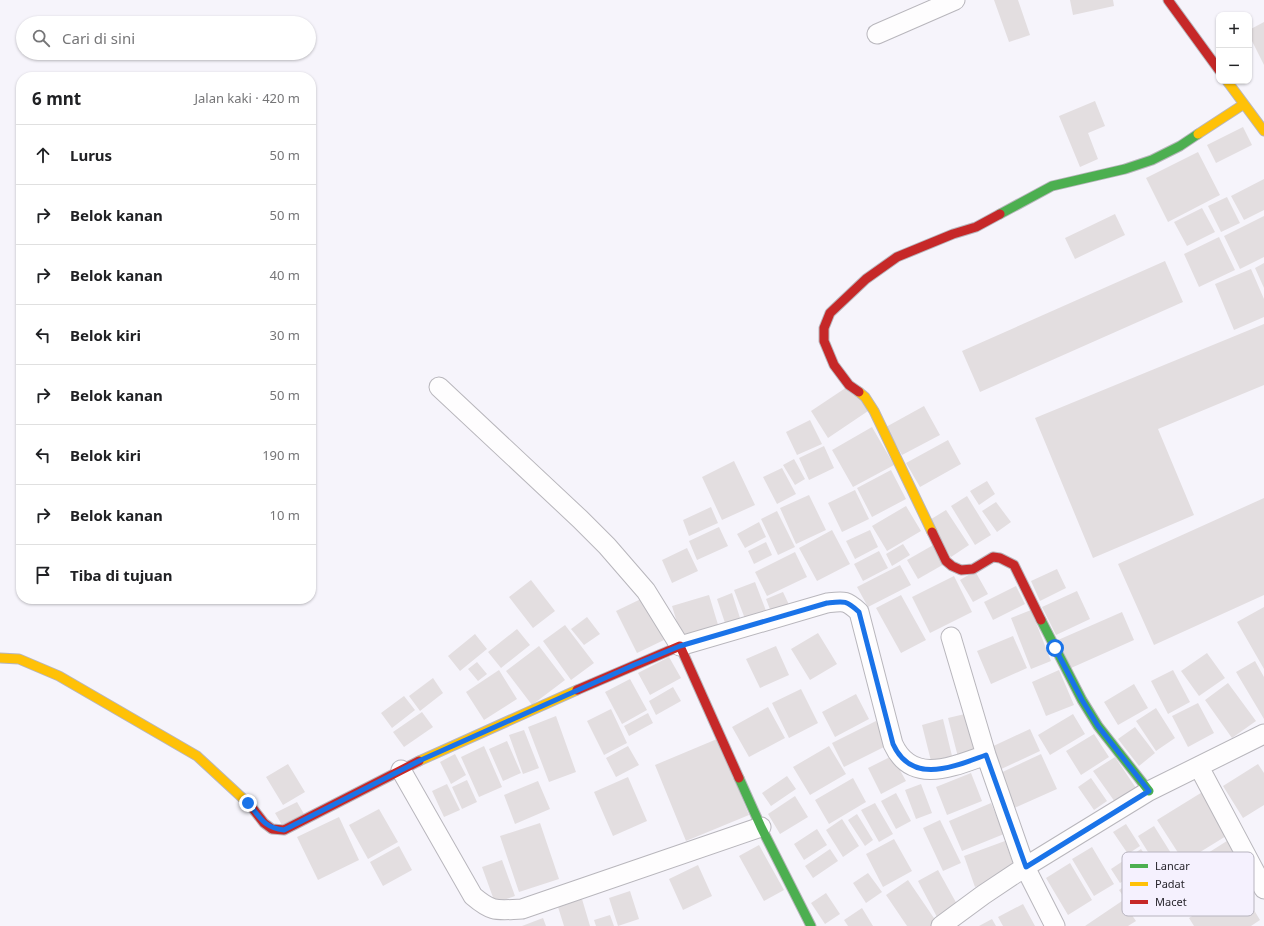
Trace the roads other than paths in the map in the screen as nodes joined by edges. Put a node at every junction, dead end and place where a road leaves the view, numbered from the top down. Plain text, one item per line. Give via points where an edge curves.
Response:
1 (955, 0) edge
2 (1168, 0) edge
3 (877, 34) dead end
4 (1216, 66) edge
5 (1229, 84) edge
6 (1244, 104) junction
7 (1264, 132) edge
8 (439, 386) dead end
9 (951, 637) dead end
10 (680, 646) junction
11 (0, 658) edge
12 (1264, 734) edge
13 (986, 755) junction
14 (1199, 767) junction
15 (401, 770) junction
16 (1149, 791) junction
17 (761, 827) junction
18 (1244, 852) edge
19 (1026, 867) junction
20 (1254, 870) edge
21 (1264, 889) edge
22 (501, 910) junction
23 (492, 926) edge
24 (811, 926) edge
25 (941, 926) edge
26 (1055, 926) edge

1 - 3 street
2 - 4 street
5 - 6 street
6 - 7 street
6 - 16 street via 1180,146 1152,160 1052,186 976,227 897,257 866,280 830,313 824,328 824,341 834,365 874,411 946,561 961,570 973,569 993,557 1014,565 1082,700 1098,726
8 - 10 street via 607,546 646,591
9 - 13 street
10 - 13 street via 827,603 843,601 859,612 893,744 900,756 909,763 930,770 946,769
10 - 15 street
10 - 17 street
11 - 15 street via 19,659 59,676 197,756 272,829 284,830
12 - 14 street
13 - 19 street
14 - 16 street
14 - 18 street
15 - 22 street via 473,896 493,910
16 - 19 street
17 - 22 street via 522,909
17 - 24 street
19 - 25 street
19 - 26 street
20 - 21 street
22 - 23 street

